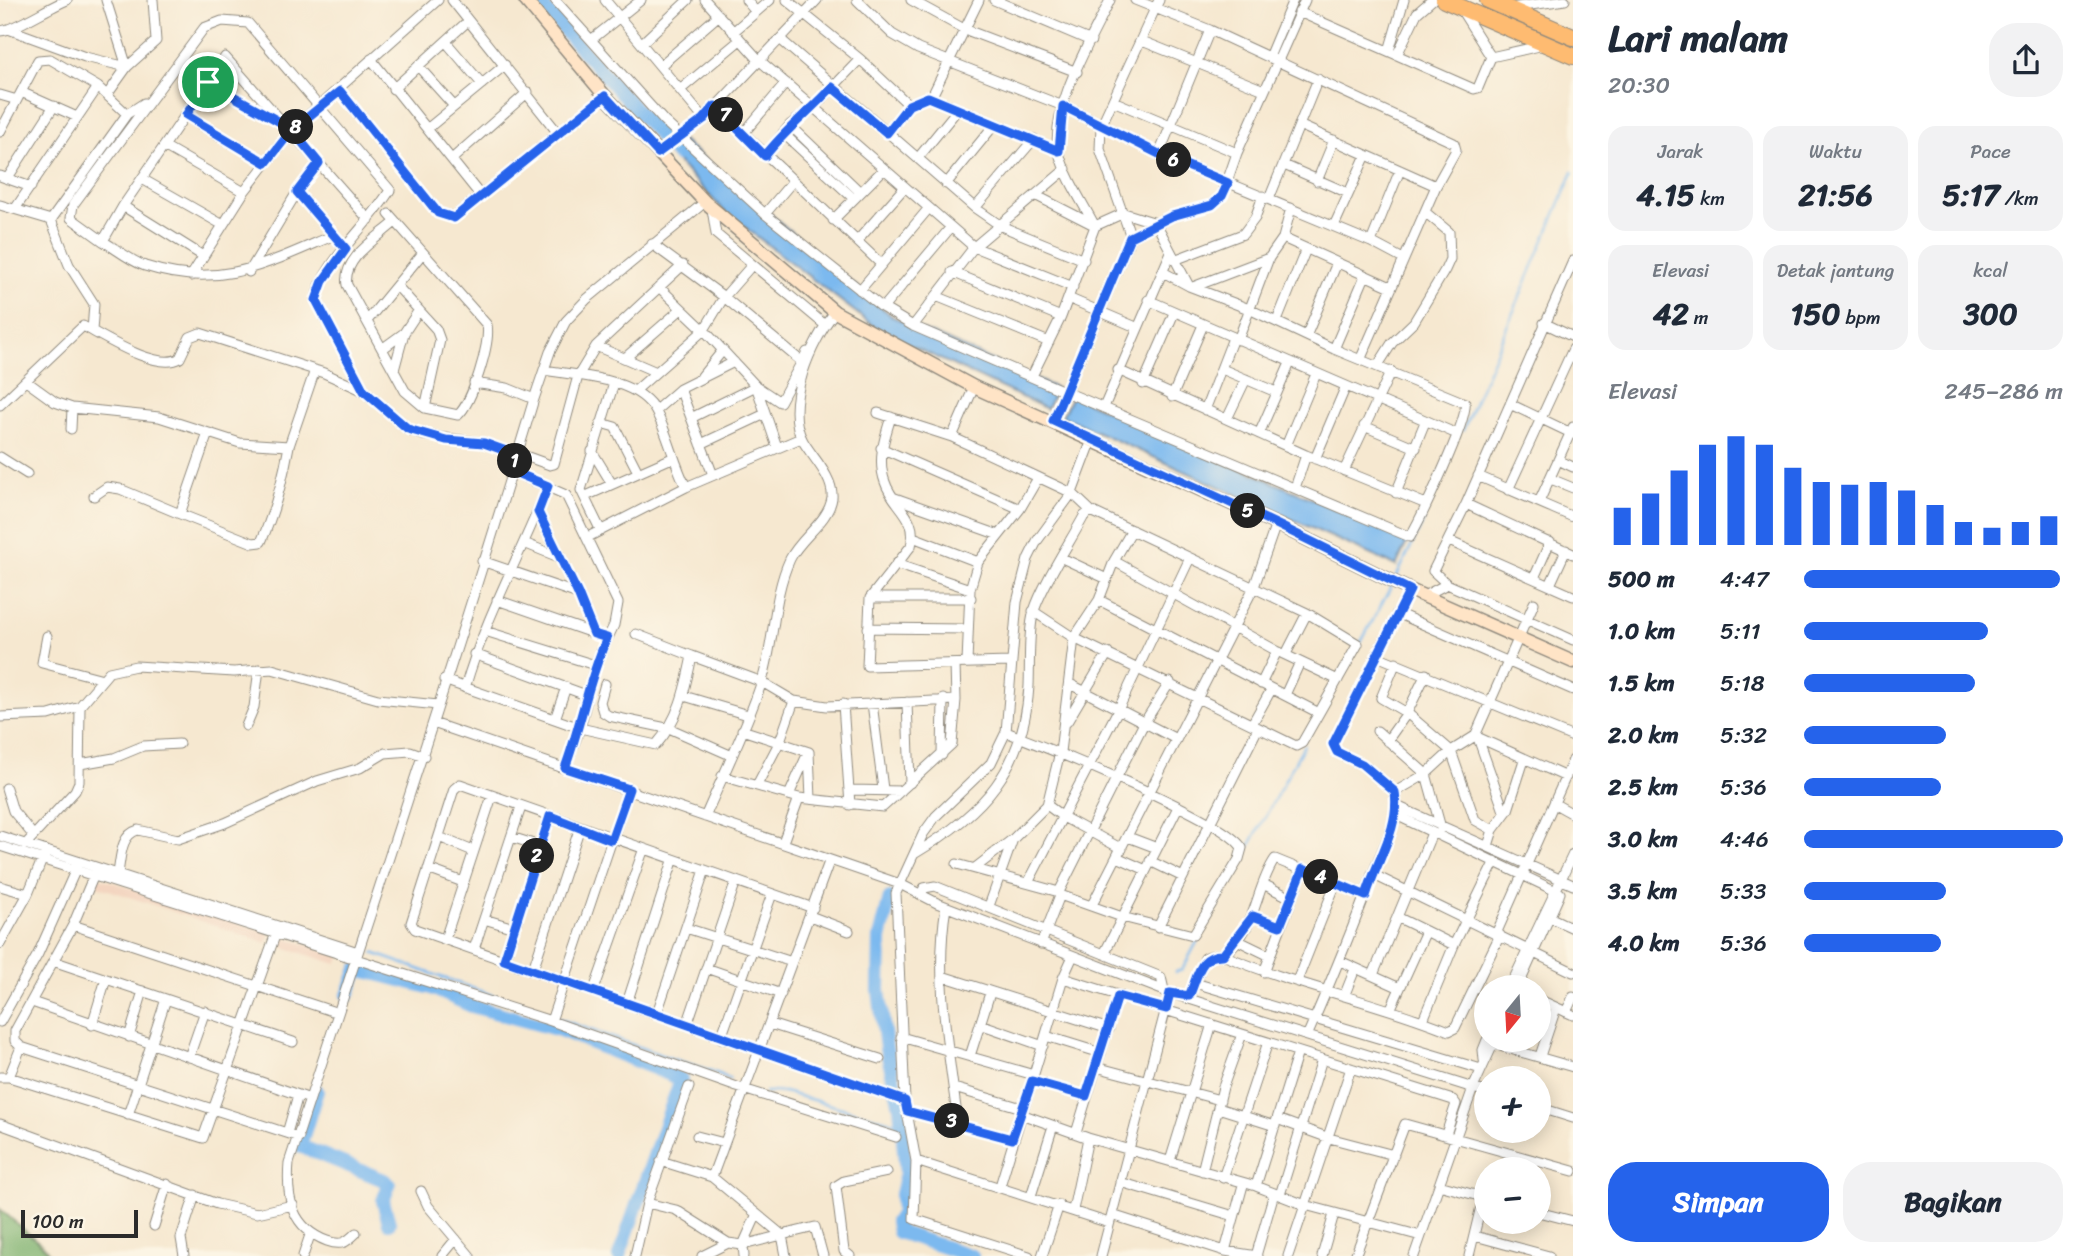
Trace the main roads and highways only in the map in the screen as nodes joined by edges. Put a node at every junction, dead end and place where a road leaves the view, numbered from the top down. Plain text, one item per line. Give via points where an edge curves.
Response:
1 (1444, 0) edge
2 (1488, 0) edge
3 (1573, 37) edge
4 (1573, 56) edge

1 - 4 highway
2 - 3 highway

